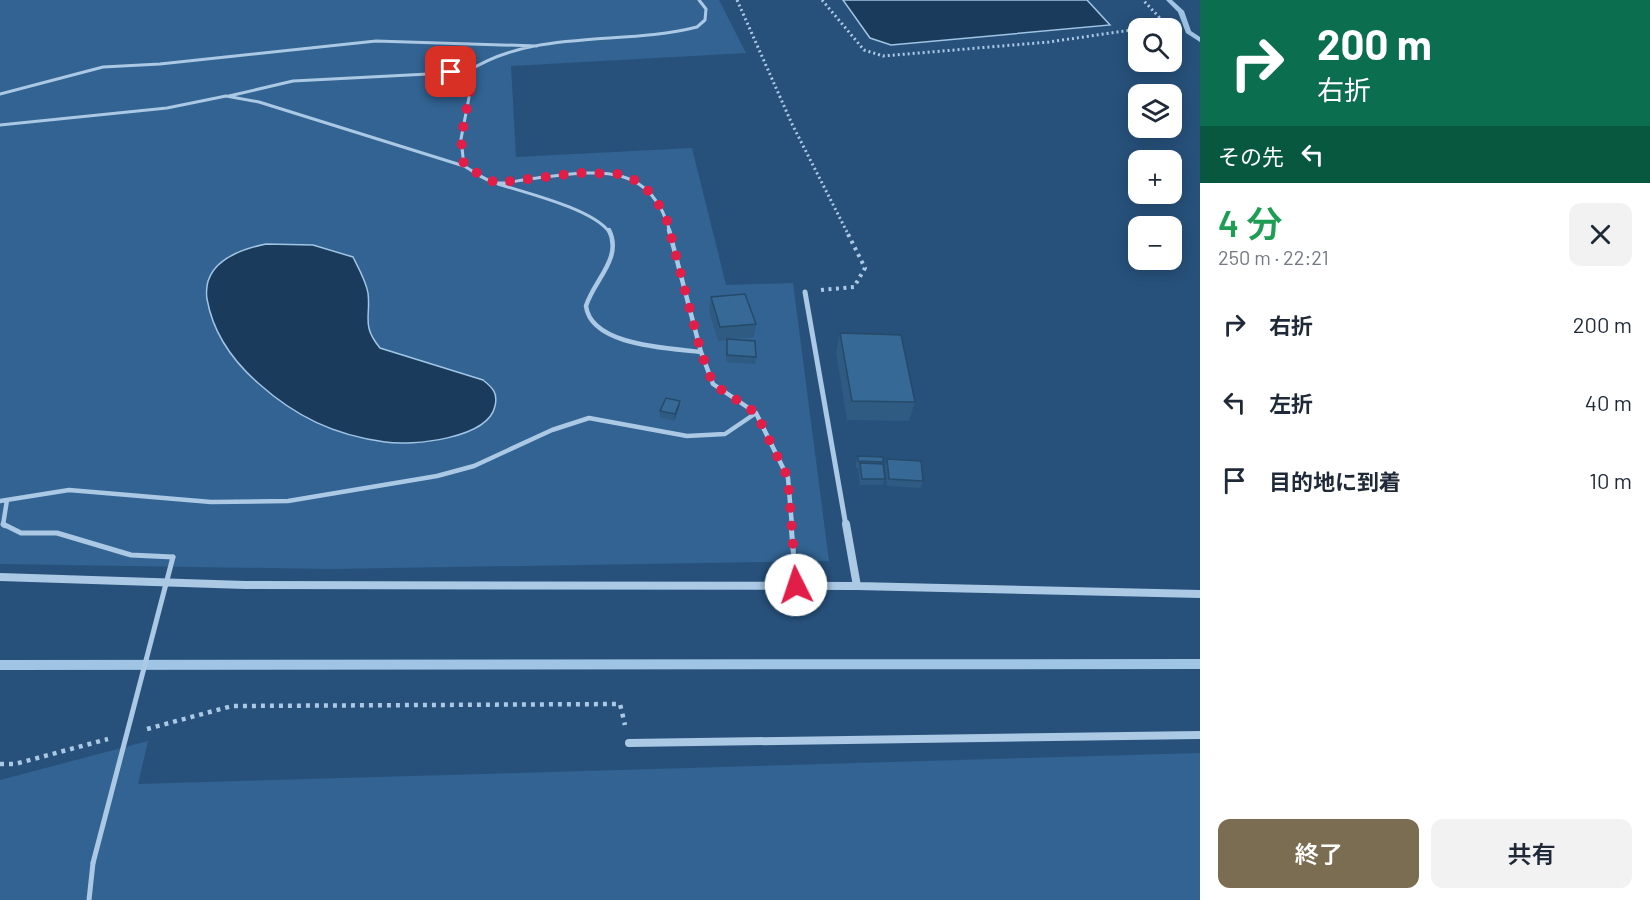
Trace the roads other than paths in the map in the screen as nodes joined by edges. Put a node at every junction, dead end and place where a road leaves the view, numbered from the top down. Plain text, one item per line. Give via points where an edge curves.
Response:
1 (699, 0) edge
2 (542, 46) junction
3 (467, 72) junction
4 (0, 94) edge
5 (226, 96) junction
6 (0, 125) edge
7 (464, 166) junction
8 (496, 183) junction
9 (805, 292) road end
10 (701, 352) junction
11 (756, 413) junction
12 (7, 500) junction
13 (0, 501) edge
14 (0, 577) edge
15 (796, 585) junction
16 (857, 585) junction
17 (1200, 594) edge
18 (1200, 735) edge
19 (629, 743) road end
20 (88, 900) edge

1 - 2 lane via 706,9 705,20 698,27
2 - 3 lane via 489,58
2 - 4 lane via 376,41 103,67
3 - 5 lane via 293,81
3 - 7 lane via 471,87 461,139
5 - 6 lane via 167,108
5 - 7 lane via 259,102
7 - 8 lane
8 - 10 lane via 578,173 619,174 642,183 665,213
8 - 10 lane via 579,212 608,229 615,244 611,258 585,304 586,316 594,327 611,336
9 - 16 street
10 - 11 lane via 713,384
11 - 12 lane via 725,434 687,436 589,418 552,430 474,466 288,501 212,502 69,490
11 - 15 lane via 788,478
12 - 13 lane
12 - 20 lane, bridge via 3,525 21,532 57,533 131,555 172,557 93,863
14 - 15 street via 245,585
15 - 16 street
16 - 17 street
18 - 19 street

